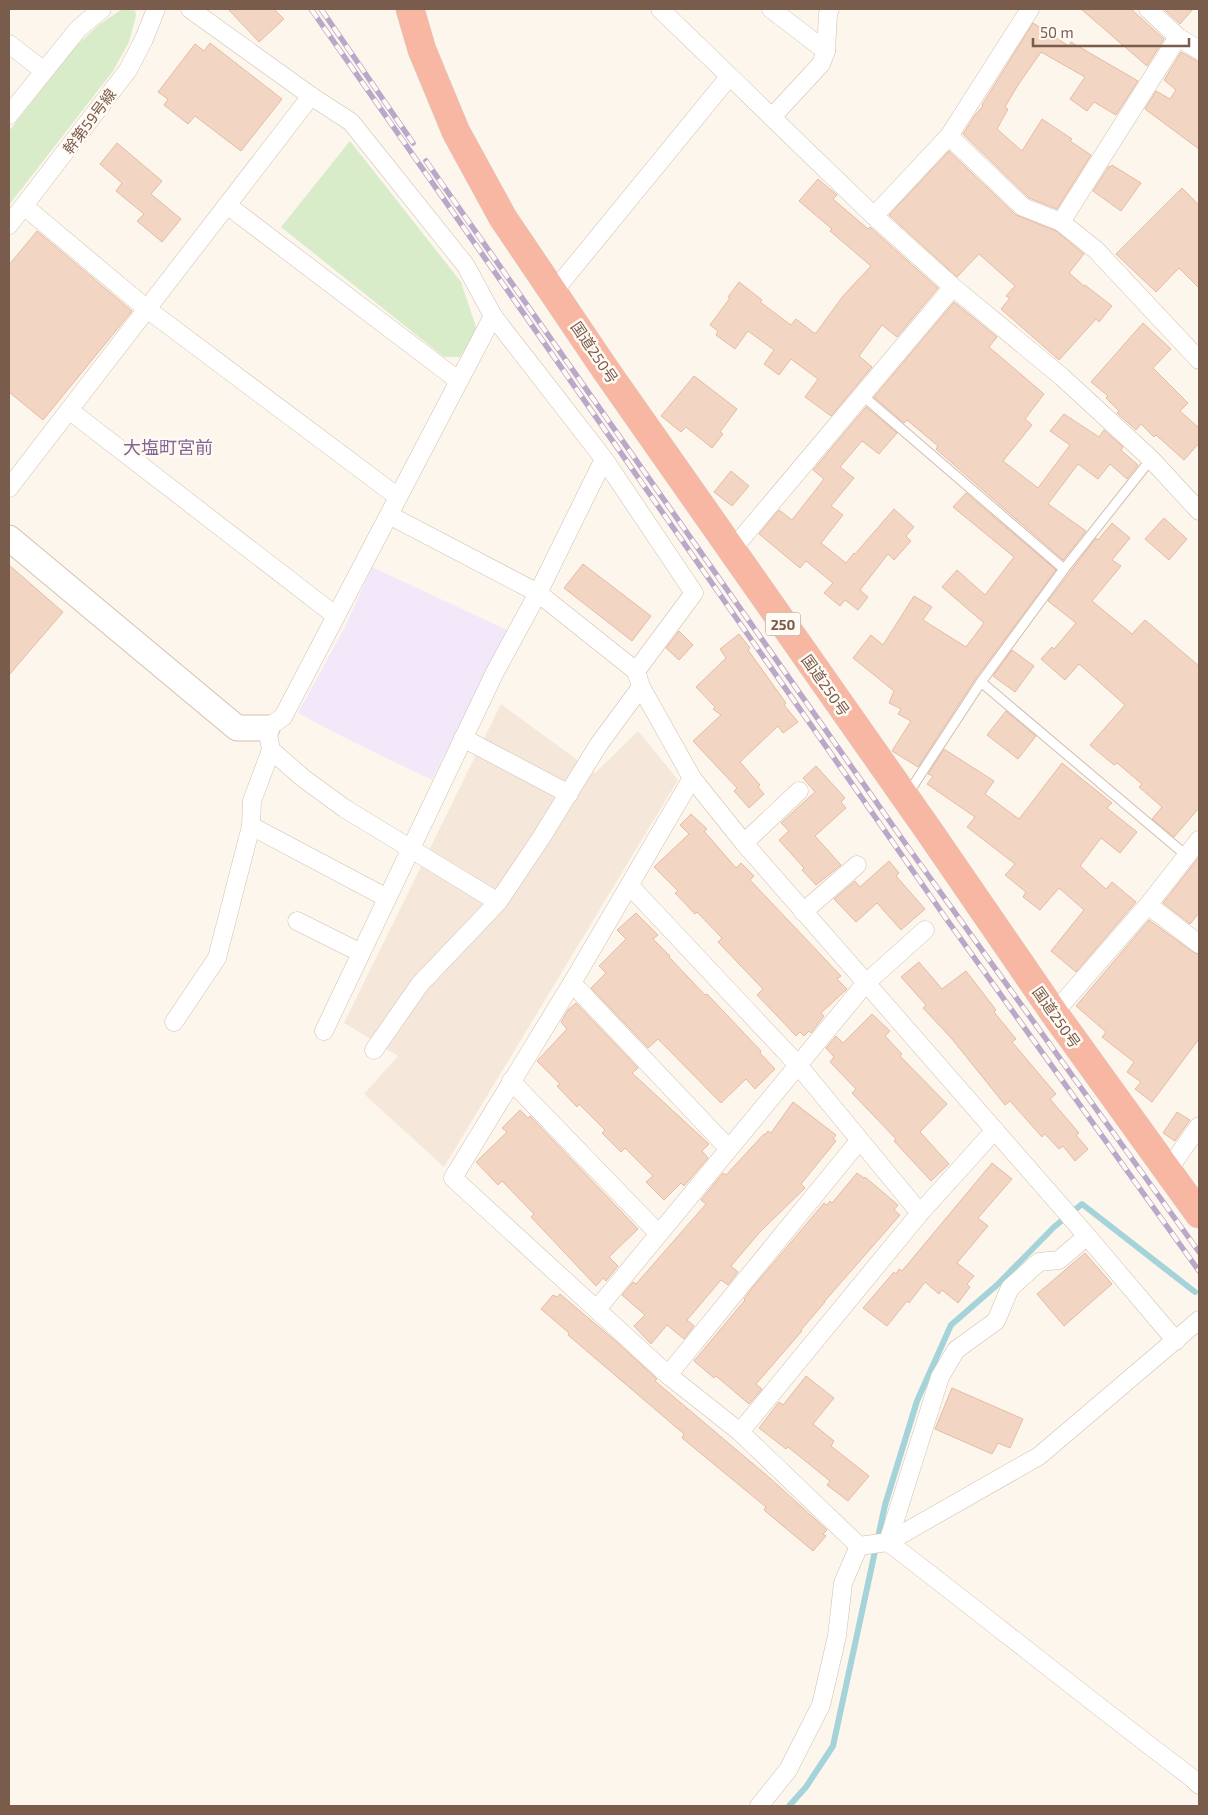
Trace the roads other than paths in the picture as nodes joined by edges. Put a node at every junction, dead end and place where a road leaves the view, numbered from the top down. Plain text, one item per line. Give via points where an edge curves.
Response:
1 (102, 9) edge
2 (156, 9) edge
3 (190, 9) edge
4 (410, 9) edge
5 (660, 9) edge
6 (771, 9) edge
7 (830, 9) edge
8 (1148, 9) edge
9 (1024, 11) edge
10 (1178, 37) junction
11 (9, 44) edge
12 (1199, 50) edge
13 (826, 51) junction
14 (44, 71) junction
15 (729, 77) junction
16 (311, 96) junction
17 (9, 115) edge
18 (772, 117) junction
19 (949, 136) junction
20 (227, 205) junction
21 (24, 206) junction
22 (874, 216) junction
23 (1061, 222) junction
24 (9, 225) edge
25 (952, 287) junction
26 (554, 291) junction
27 (147, 309) junction
28 (493, 316) junction
29 (1199, 360) edge
30 (458, 382) junction
31 (862, 396) junction
32 (69, 410) junction
33 (604, 459) junction
34 (1151, 459) junction
35 (9, 488) edge
36 (398, 497) junction
37 (1196, 503) edge
38 (389, 515) junction
39 (9, 538) edge
40 (731, 551) junction
41 (1064, 569) junction
42 (538, 592) junction
43 (336, 616) junction
44 (638, 679) junction
45 (981, 682) junction
46 (464, 738) junction
47 (269, 739) junction
48 (692, 778) junction
49 (799, 792) dead end
50 (569, 794) junction
51 (905, 797) junction
52 (251, 826) junction
53 (1199, 840) edge
54 (744, 843) junction
55 (411, 848) junction
56 (1187, 856) junction
57 (857, 865) dead end
58 (630, 886) junction
59 (387, 898) junction
60 (498, 902) junction
61 (1148, 905) junction
62 (803, 912) junction
63 (297, 921) dead end
64 (925, 930) dead end
65 (1199, 944) edge
66 (361, 954) junction
67 (572, 983) junction
68 (866, 984) junction
69 (1054, 1013) junction
70 (174, 1022) dead end
71 (324, 1031) dead end
72 (374, 1050) dead end
73 (798, 1065) junction
74 (511, 1081) junction
75 (1199, 1126) edge
76 (994, 1130) junction
77 (859, 1141) junction
78 (728, 1148) junction
79 (1168, 1170) junction
80 (920, 1213) junction
81 (1199, 1214) edge
82 (1084, 1232) junction
83 (658, 1233) junction
84 (596, 1308) junction
85 (1199, 1320) edge
86 (1176, 1340) junction
87 (668, 1375) junction
88 (740, 1432) junction
89 (888, 1542) junction
90 (858, 1546) junction
91 (1199, 1785) edge
92 (759, 1806) edge

1 - 14 street via 78,29
2 - 21 street, 幹第59号線 via 128,70
3 - 16 street
4 - 26 highway, 国道250号 / 250 via 422,50 456,132 503,218
5 - 15 street
6 - 13 street
7 - 13 street
8 - 10 street
9 - 19 street
10 - 12 street
10 - 23 street
11 - 14 street
13 - 18 street via 821,64
14 - 17 street
15 - 18 street
15 - 26 street
16 - 20 street
16 - 28 street via 351,122 466,266
18 - 22 street
19 - 22 street
19 - 23 street via 1023,207
20 - 27 street
20 - 30 street
21 - 24 street, 幹第59号線
21 - 27 street
22 - 25 street
23 - 29 street via 1096,250
25 - 31 street
25 - 34 street via 1062,376
26 - 40 highway, 国道250号 / 250
27 - 32 street
27 - 36 street
28 - 30 street
28 - 33 street
30 - 36 street
31 - 40 street
31 - 41 lane
32 - 35 street
32 - 43 street
33 - 42 street
33 - 44 street via 694,593
34 - 37 street
34 - 41 lane
36 - 38 street
38 - 42 street
38 - 43 street
39 - 47 street via 237,728
40 - 51 highway, 国道250号 / 250
41 - 45 lane
42 - 44 street
42 - 46 street
43 - 47 street
44 - 48 street
44 - 50 street
45 - 51 lane
45 - 56 lane
46 - 50 street
46 - 55 street
47 - 52 street via 252,801
47 - 55 street via 303,778 344,808
48 - 54 street
48 - 58 street
49 - 54 street
50 - 60 street
51 - 69 highway, 国道250号 / 250
52 - 59 street
52 - 70 street via 217,958
53 - 56 street
54 - 62 street
55 - 59 street
55 - 60 street
56 - 61 street
57 - 62 street
58 - 67 street
58 - 73 street
59 - 66 street
60 - 72 street via 420,984
61 - 65 street
61 - 69 street
62 - 68 street
63 - 66 street
64 - 68 street
66 - 71 street
67 - 74 street
67 - 78 street
68 - 73 street
68 - 76 street
69 - 79 highway, 国道250号 / 250
73 - 77 street
73 - 78 street
74 - 83 street
74 - 84 street via 453,1178
75 - 79 street
76 - 80 street
76 - 82 street
77 - 80 street
77 - 87 street
78 - 83 street
79 - 81 highway, 国道250号 / 250
80 - 88 street
82 - 86 street
82 - 89 street via 1058,1260 1039,1262 1010,1288 996,1321 956,1350 940,1377
83 - 84 street
84 - 87 street
85 - 86 street
86 - 89 street via 1039,1456
87 - 88 street
88 - 90 street
89 - 90 street
89 - 91 street
90 - 92 street via 844,1583 837,1636 821,1704 788,1770

